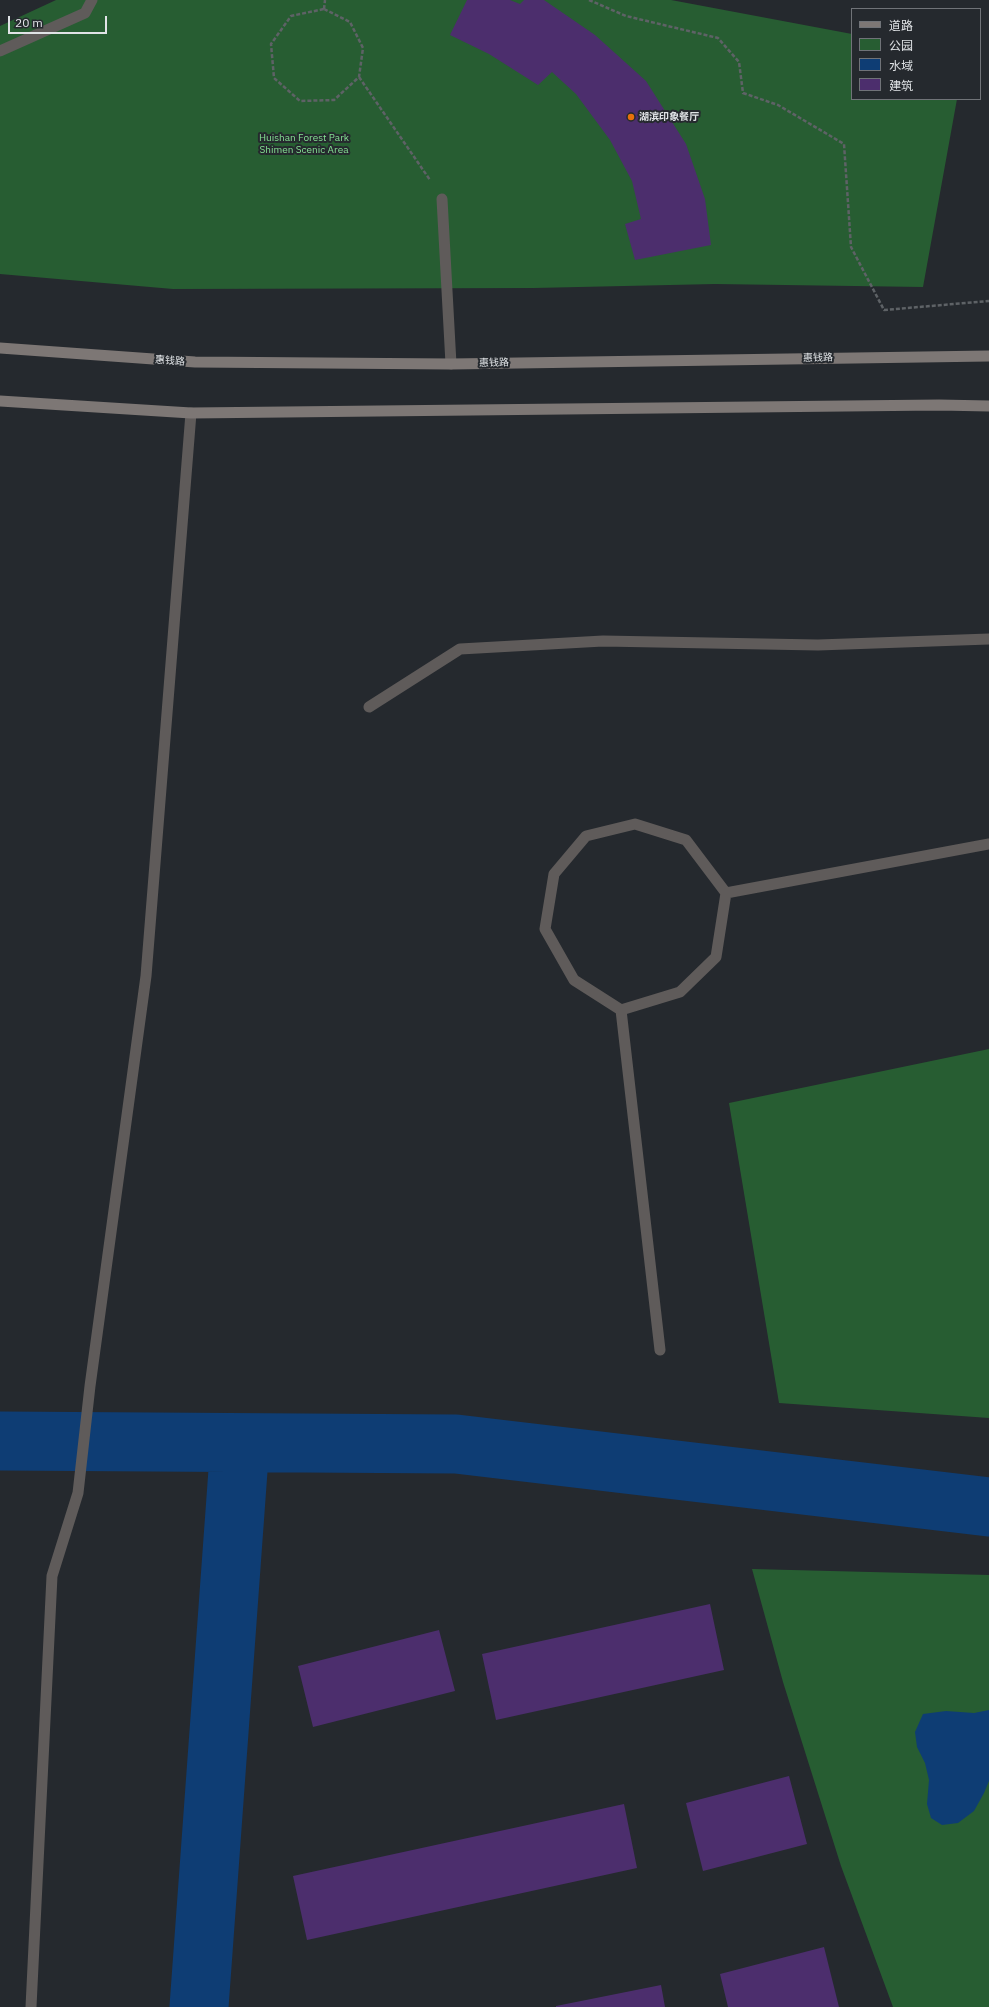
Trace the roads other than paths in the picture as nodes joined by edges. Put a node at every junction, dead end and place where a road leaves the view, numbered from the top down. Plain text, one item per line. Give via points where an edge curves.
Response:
1 (92, 0) edge
2 (0, 51) edge
3 (442, 199) road end
4 (0, 348) edge
5 (989, 356) edge
6 (451, 364) junction
7 (0, 401) edge
8 (989, 406) edge
9 (191, 413) junction
10 (989, 639) edge
11 (369, 707) dead end
12 (989, 844) edge
13 (726, 893) junction
14 (621, 1010) junction
15 (660, 1350) dead end
16 (31, 2007) edge

1 - 2 street via 85,14
3 - 6 street
4 - 6 main road, 惠钱路 via 195,362
5 - 6 main road, 惠钱路
7 - 9 main road
8 - 9 main road
9 - 16 street via 146,976 90,1386 78,1493 52,1576
10 - 11 street via 818,645 602,641 460,649
12 - 13 street
13 - 14 street via 716,957 680,992
13 - 14 street via 686,840 635,824 586,836 554,874 545,929 574,980
14 - 15 street

